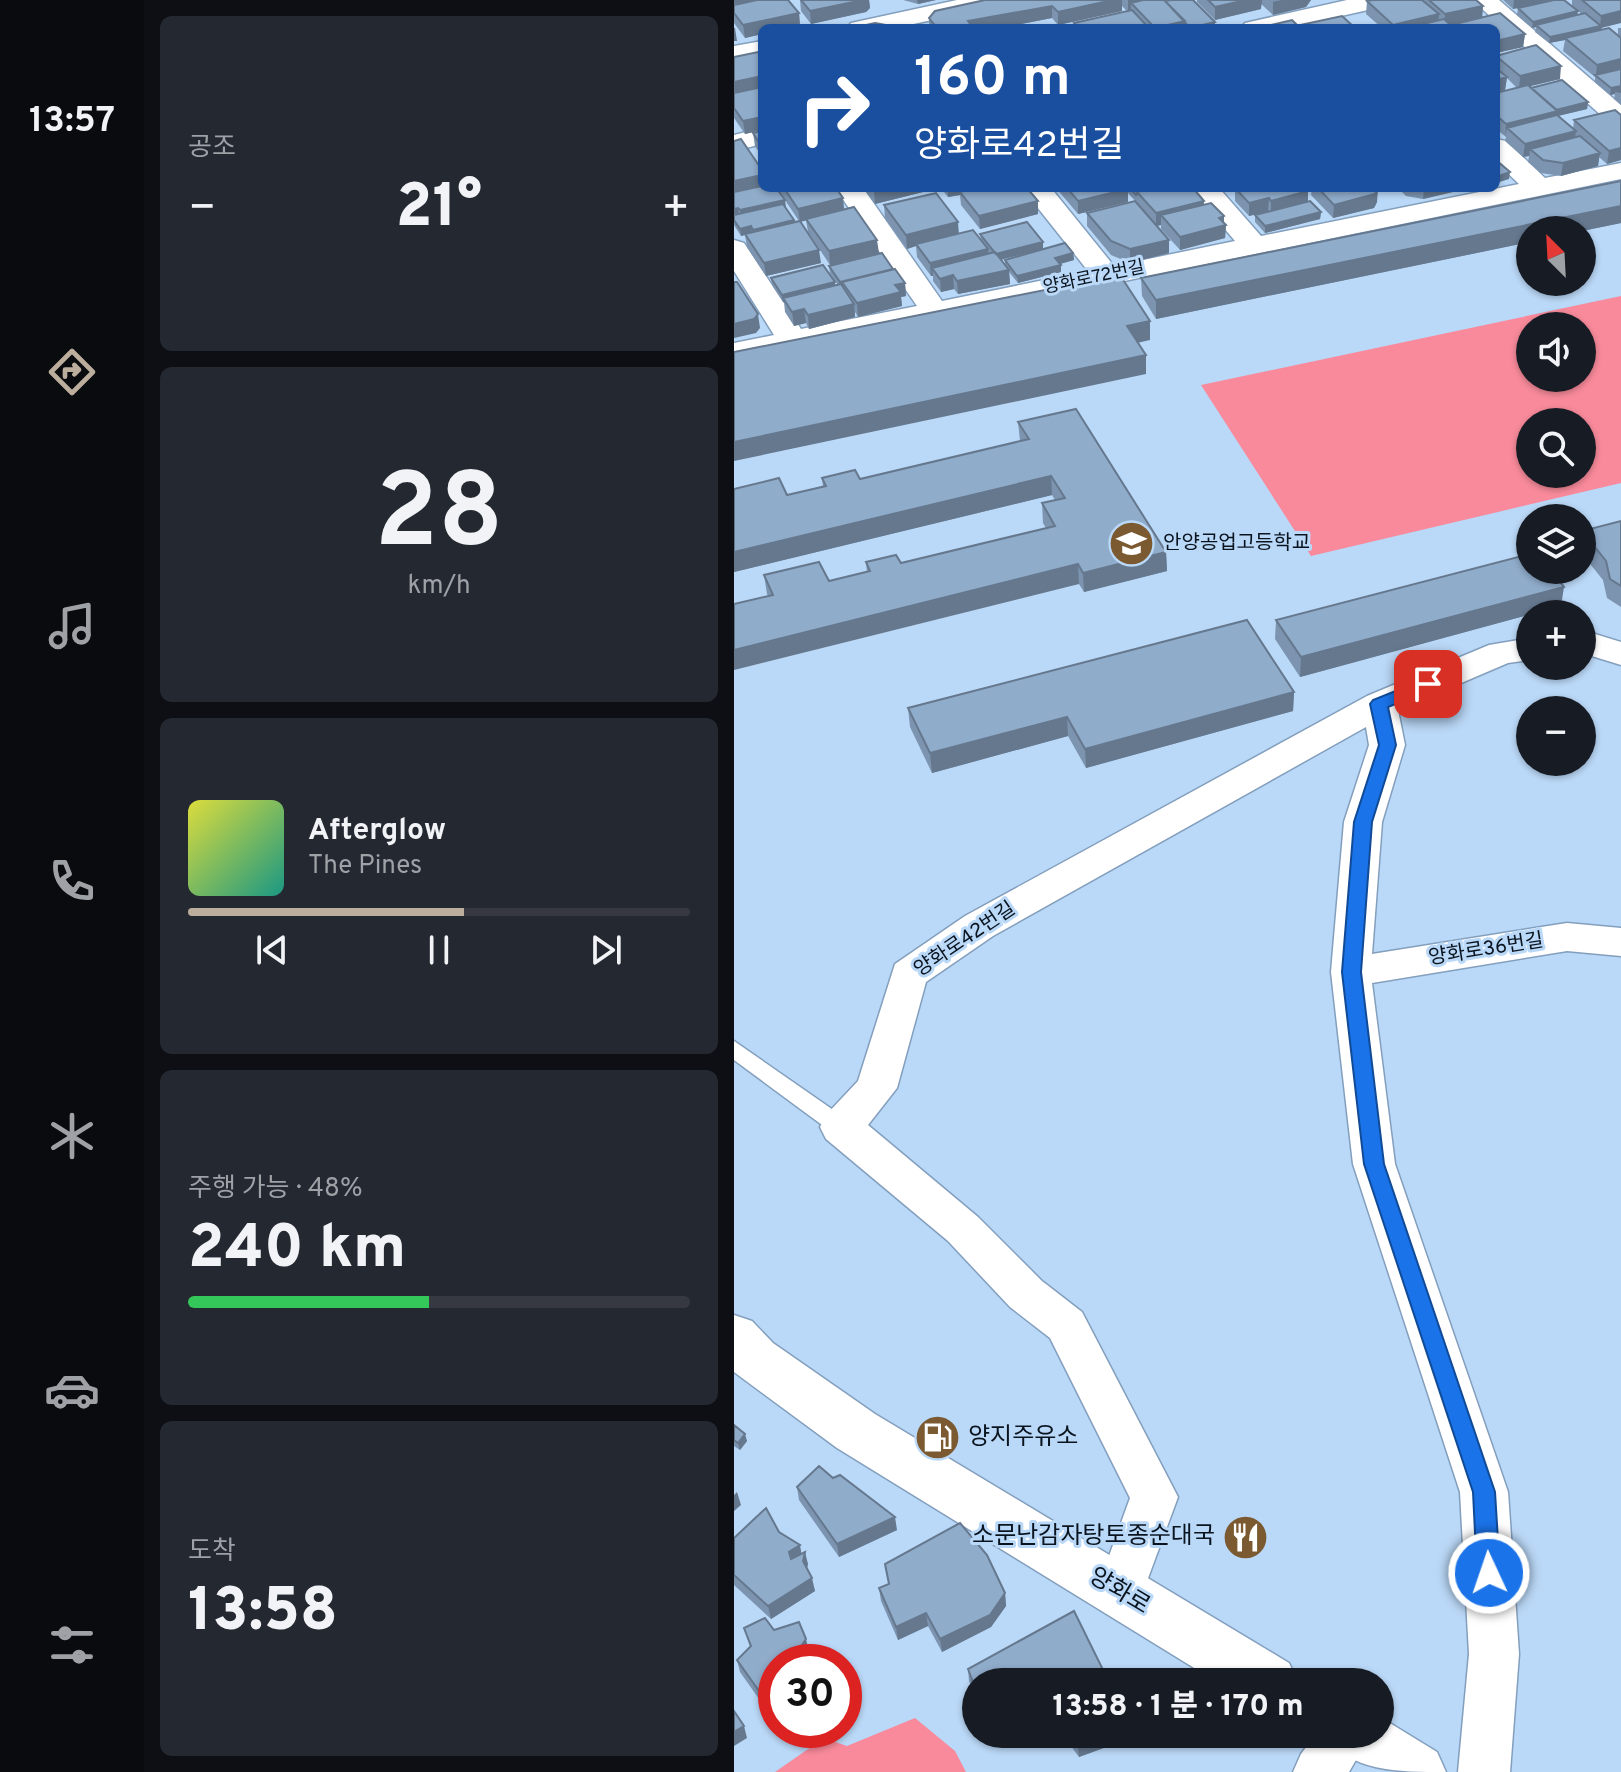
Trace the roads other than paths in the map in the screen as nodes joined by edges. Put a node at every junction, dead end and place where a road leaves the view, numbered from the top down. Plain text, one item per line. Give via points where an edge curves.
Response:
1 (883, 0) edge
2 (992, 0) edge
3 (1381, 0) edge
4 (1484, 0) edge
5 (1341, 4) edge
6 (903, 24) edge
7 (1268, 24) edge
8 (1363, 24) edge
9 (758, 50) edge
10 (734, 54) edge
11 (1621, 119) edge
12 (758, 137) edge
13 (734, 143) edge
14 (1500, 151) edge
15 (1621, 171) edge
16 (1539, 188) junction
17 (852, 192) edge
18 (1039, 192) edge
19 (1208, 192) edge
20 (1385, 192) edge
21 (1408, 215) junction
22 (1254, 245) junction
23 (734, 249) edge
24 (1107, 276) junction
25 (935, 311) junction
26 (792, 339) junction
27 (734, 352) edge
28 (1596, 646) edge
29 (1516, 651) edge
30 (1621, 654) edge
31 (1379, 704) junction
32 (1621, 942) edge
33 (1351, 972) junction
34 (734, 1049) edge
35 (841, 1127) junction
36 (741, 1355) edge
37 (1120, 1592) junction
38 (1246, 1668) edge
39 (1336, 1748) edge
40 (1377, 1748) edge
41 (1319, 1772) edge
42 (1416, 1772) edge
43 (1484, 1772) edge

1 - 6 street
2 - 6 street
3 - 5 street
4 - 11 street
5 - 7 street
5 - 8 street
9 - 10 street
12 - 13 street
14 - 16 street
15 - 16 street, 양화로72번길
16 - 21 street, 양화로72번길
17 - 25 street
18 - 24 street
19 - 22 street
20 - 21 street
21 - 22 street, 양화로72번길
22 - 24 street, 양화로72번길
23 - 26 street
24 - 25 street, 양화로72번길
25 - 26 street, 양화로72번길
26 - 27 street, 양화로72번길
28 - 30 street
29 - 31 street, 양화로42번길
31 - 33 street via 1387,745 1363,822
31 - 35 street, 양화로42번길 via 979,926 909,974 876,1088
32 - 33 street, 양화로36번길 via 1567,937
33 - 43 street via 1374,1164 1484,1492 1494,1654
34 - 35 lane
35 - 37 street via 963,1229 1026,1294 1066,1325 1154,1497
36 - 37 street, 양화로
37 - 38 street, 양화로
39 - 41 street
40 - 42 street

